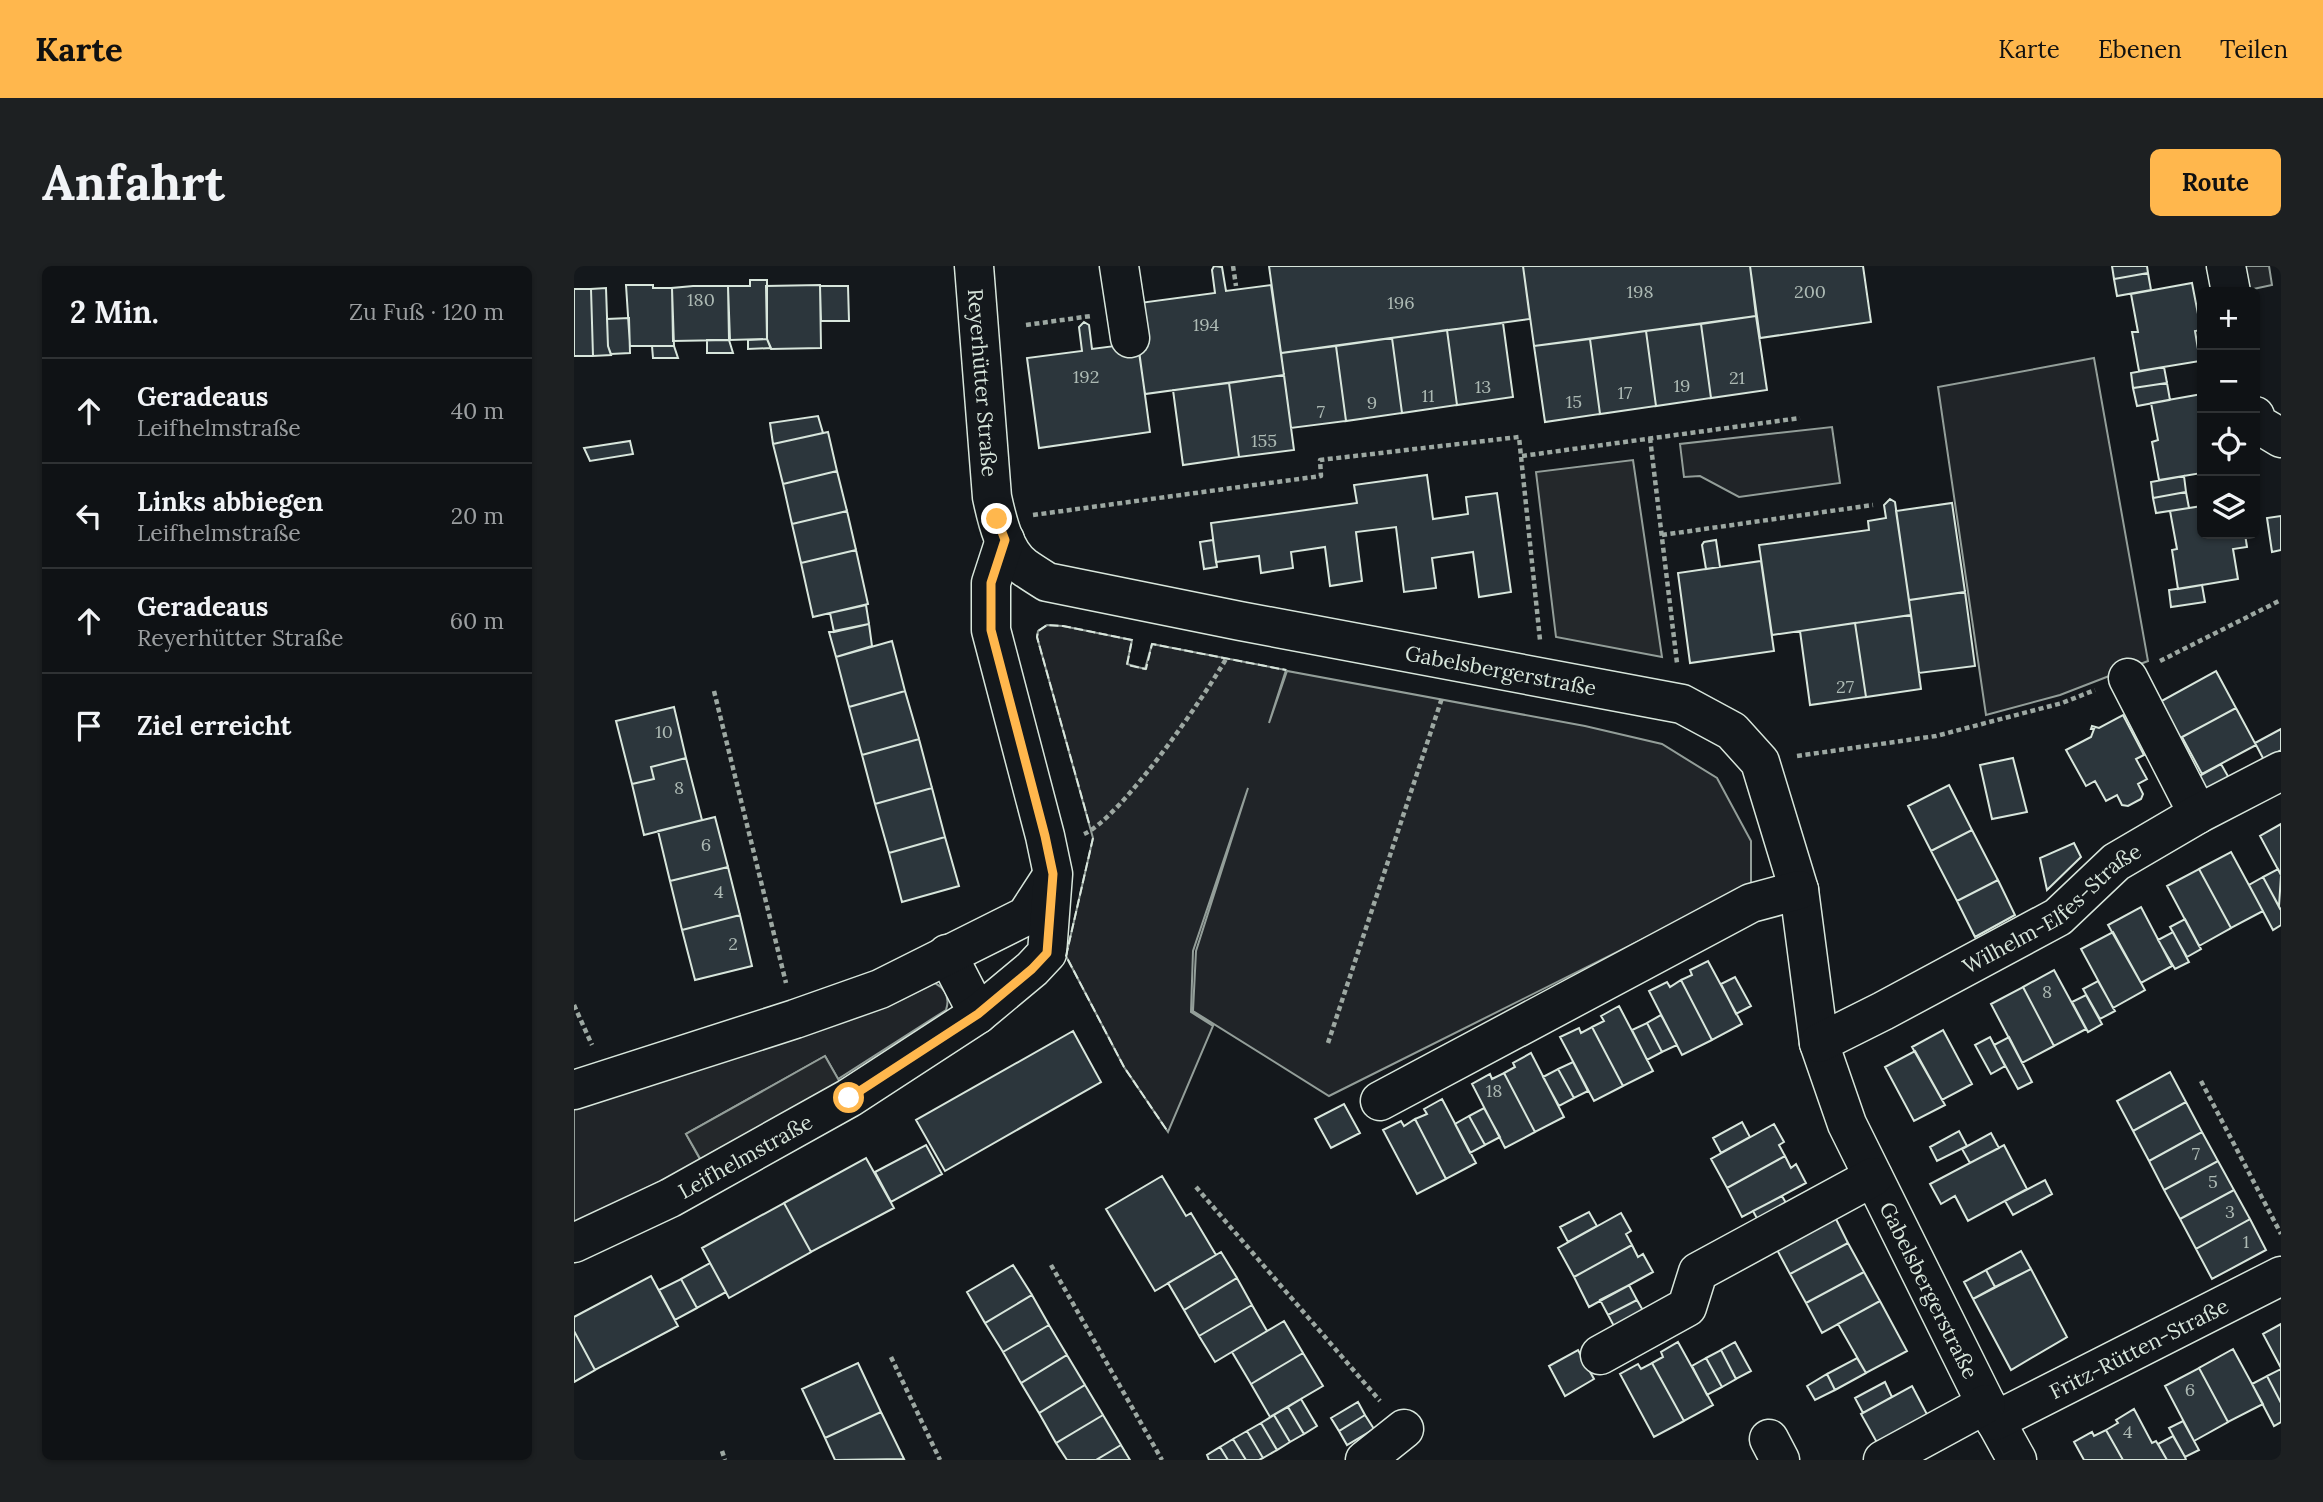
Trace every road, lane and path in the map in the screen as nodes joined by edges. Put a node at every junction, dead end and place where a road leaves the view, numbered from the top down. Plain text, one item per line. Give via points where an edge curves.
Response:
1 (974, 266) edge
2 (1119, 266) edge
3 (1233, 266) edge
4 (2226, 266) edge
5 (1236, 286) dead end
6 (2230, 287) edge
7 (1094, 315) dead end
8 (1026, 325) dead end
9 (1130, 338) dead end
10 (1800, 418) dead end
11 (2260, 425) edge
12 (1650, 438) junction
13 (2281, 438) edge
14 (1521, 456) junction
15 (1873, 505) dead end
16 (1001, 530) junction
17 (1662, 535) junction
18 (1090, 592) joint
19 (2281, 600) edge
20 (1240, 621) junction
21 (1454, 660) junction
22 (2128, 678) junction
23 (1544, 679) junction
24 (714, 691) dead end
25 (1682, 704) junction
26 (1760, 762) junction
27 (2281, 771) edge
28 (2198, 814) junction
29 (1049, 853) junction
30 (1799, 890) junction
31 (947, 954) junction
32 (574, 1004) edge
33 (978, 1014) junction
34 (795, 1019) junction
35 (1328, 1043) dead end
36 (1819, 1043) junction
37 (2201, 1081) dead end
38 (590, 1084) edge
39 (1380, 1101) dead end
40 (1872, 1177) junction
41 (1196, 1187) dead end
42 (2281, 1234) edge
43 (574, 1243) edge
44 (1051, 1265) dead end
45 (2281, 1276) edge
46 (1600, 1355) dead end
47 (891, 1357) dead end
48 (1991, 1412) junction
49 (1404, 1429) joint
50 (722, 1451) dead end
51 (725, 1460) edge
52 (940, 1460) edge
53 (1162, 1460) edge
54 (1365, 1460) edge
55 (1883, 1460) edge
56 (2017, 1460) edge

1 - 16 street, Reyerhütter Straße via 992,497
2 - 9 street
3 - 5 path
4 - 6 street
7 - 8 path
10 - 12 path
11 - 13 street
12 - 14 path
12 - 17 path
14 - 16 path via 1519,437 1320,460 1321,475
14 - 23 path
15 - 17 path
16 - 18 street, Reyerhütter Straße via 1021,565 1047,582
16 - 29 street, Reyerhütter Straße via 991,583 991,630
17 - 25 path
18 - 20 street, Gabelsbergerstraße
19 - 22 path
20 - 21 street, Gabelsbergerstraße
20 - 29 path via 1227,658 1128,794 1089,832
21 - 23 street, Gabelsbergerstraße
21 - 35 path
22 - 26 path via 2062,703 1936,736
22 - 28 street
23 - 25 street, Gabelsbergerstraße
24 - 34 path
25 - 26 street, Gabelsbergerstraße via 1732,731
26 - 30 street, Gabelsbergerstraße
27 - 28 street, Wilhelm-Elfes-Straße
28 - 36 street, Wilhelm-Elfes-Straße via 2116,862 2059,917
29 - 31 street via 1026,916
29 - 33 street, Leifhelmstraße via 1047,953
30 - 36 street, Gabelsbergerstraße
30 - 39 street via 1751,903
31 - 33 street
31 - 34 street via 880,989
32 - 38 path
33 - 43 street, Leifhelmstraße via 839,1103 670,1198
34 - 38 street
36 - 40 street, Gabelsbergerstraße via 1846,1124
37 - 42 path
40 - 46 street, Gabelsbergerstraße via 1698,1272 1686,1307
40 - 48 street, Gabelsbergerstraße
41 - 49 path
44 - 53 path
45 - 48 street, Fritz-Rütten-Straße
47 - 52 path
48 - 55 street, Gabelsbergerstraße
48 - 56 street, Gabelsbergerstraße
49 - 54 street
50 - 51 path

